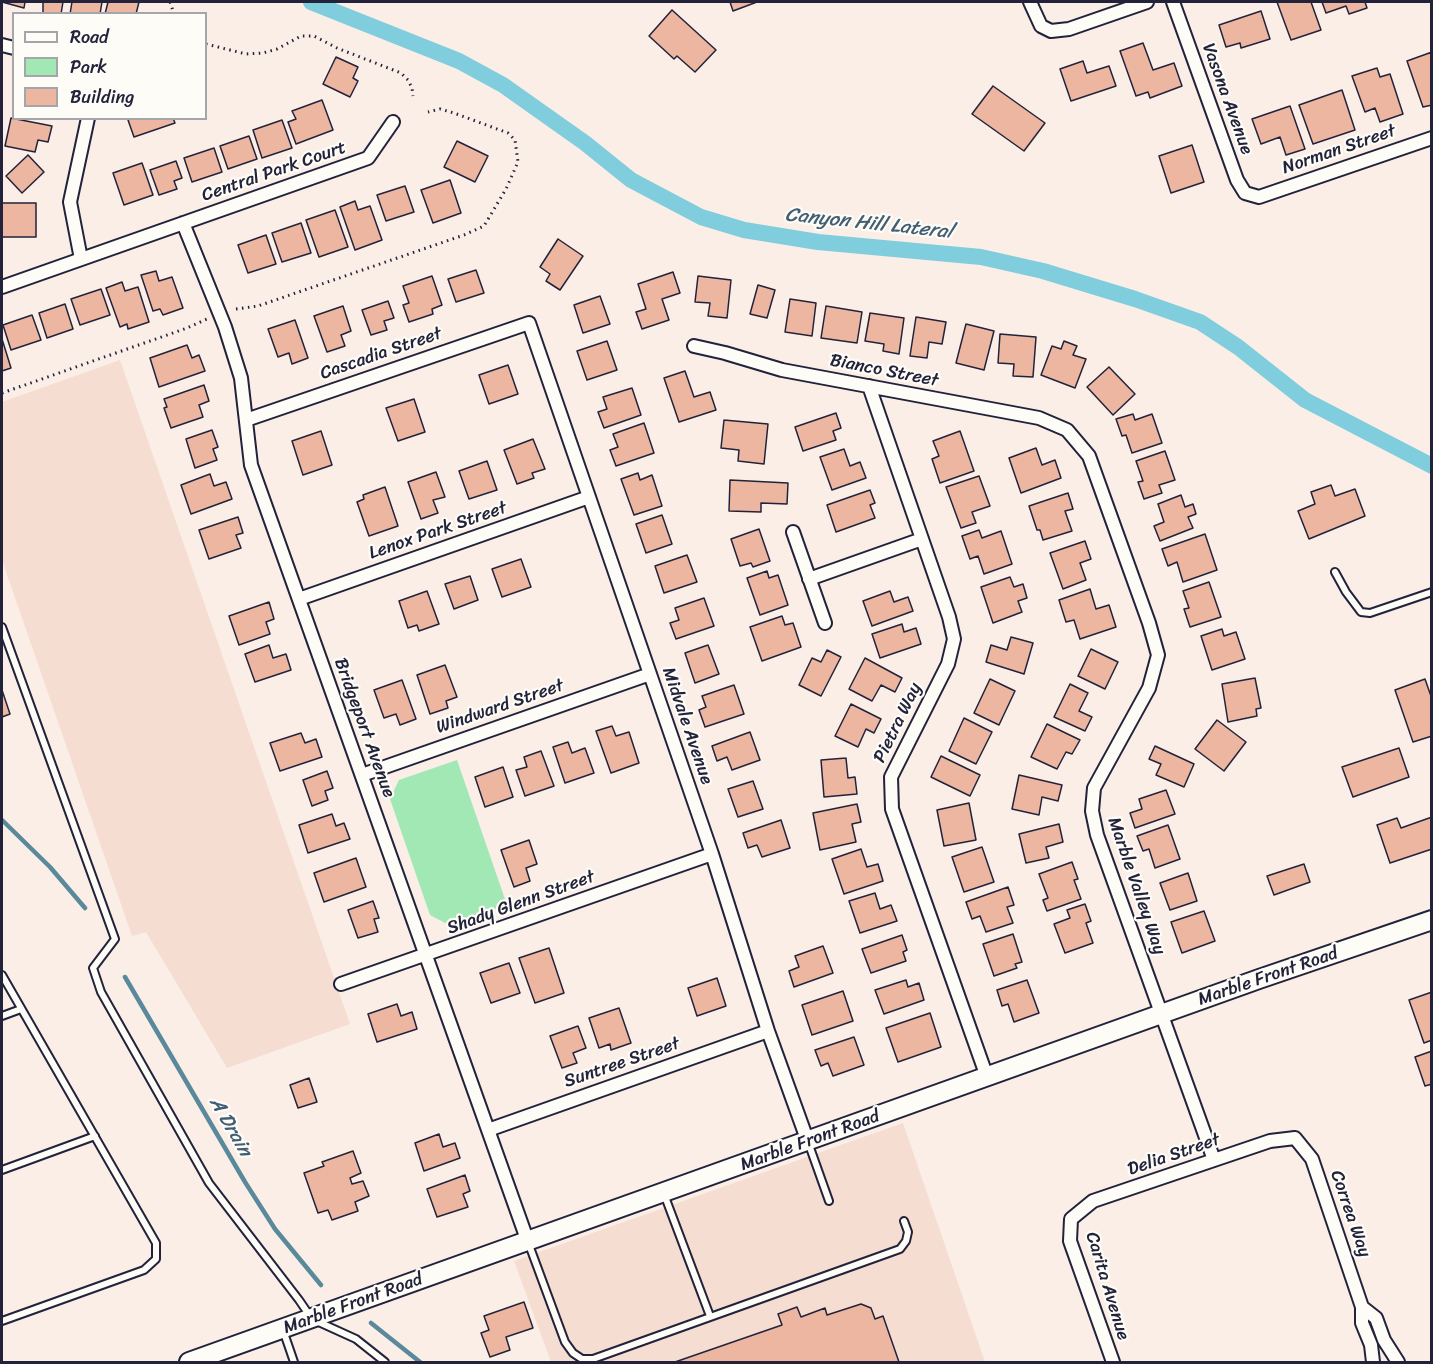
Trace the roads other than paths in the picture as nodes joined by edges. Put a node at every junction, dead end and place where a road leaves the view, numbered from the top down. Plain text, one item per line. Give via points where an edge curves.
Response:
1 (1030, 2) edge
2 (1146, 2) edge
3 (1173, 2) edge
4 (88, 120) edge
5 (393, 122) dead end
6 (1431, 138) edge
7 (1259, 197) joint
8 (183, 223) junction
9 (81, 259) junction
10 (2, 287) edge
11 (529, 323) joint
12 (694, 346) dead end
13 (869, 387) junction
14 (246, 420) junction
15 (1067, 430) joint
16 (589, 497) junction
17 (793, 532) dead end
18 (922, 539) junction
19 (1335, 572) dead end
20 (809, 579) junction
21 (1431, 592) edge
22 (298, 599) junction
23 (825, 623) dead end
24 (2, 627) edge
25 (650, 674) junction
26 (362, 775) junction
27 (712, 854) junction
28 (1431, 920) edge
29 (426, 955) junction
30 (2, 975) edge
31 (341, 984) dead end
32 (21, 1009) junction
33 (1162, 1014) junction
34 (2, 1016) edge
35 (768, 1031) junction
36 (987, 1077) junction
37 (488, 1130) junction
38 (95, 1136) junction
39 (1294, 1138) joint
40 (808, 1142) junction
41 (1214, 1160) junction
42 (2, 1170) edge
43 (664, 1193) junction
44 (829, 1201) dead end
45 (1071, 1219) joint
46 (904, 1221) dead end
47 (528, 1242) junction
48 (1362, 1307) junction
49 (710, 1316) junction
50 (312, 1319) junction
51 (2, 1321) edge
52 (283, 1329) junction
53 (189, 1362) edge
54 (294, 1362) edge
55 (385, 1362) edge
56 (1113, 1362) edge
57 (1373, 1362) edge
58 (1398, 1362) edge

1 - 2 street via 1041,26 1051,31 1070,29
3 - 7 street, Vasona Avenue via 1237,180 1245,193
4 - 9 street via 70,202
5 - 8 street, Central Park Court via 368,158
6 - 7 street, Norman Street
8 - 9 street, Central Park Court
8 - 14 street, Bridgeport Avenue via 225,327 241,378
9 - 10 street, Central Park Court
11 - 14 street, Cascadia Street
11 - 16 street, Midvale Avenue
12 - 13 street, Bianco Street via 782,370
13 - 15 street, Bianco Street via 1039,418
13 - 18 street, Pietra Way
14 - 22 street, Bridgeport Avenue via 251,465
15 - 33 street, Marble Valley Way via 1089,456 1158,655 1149,688 1094,788 1092,810 1096,835
16 - 22 street, Lenox Park Street
16 - 25 street, Midvale Avenue
17 - 20 street
18 - 20 street
18 - 36 street, Pietra Way via 954,639 948,664 891,777 892,809
19 - 21 lane via 1361,612 1370,613
20 - 23 street
22 - 26 street, Bridgeport Avenue
24 - 50 lane via 115,939 93,968 101,992 209,1183
25 - 26 street, Windward Street
25 - 27 street, Midvale Avenue
26 - 29 street, Bridgeport Avenue
27 - 29 street, Shady Glenn Street
27 - 35 street, Midvale Avenue
28 - 33 street, Marble Front Road
29 - 31 street, Shady Glenn Street
29 - 37 street, Bridgeport Avenue
30 - 32 lane
32 - 34 lane
32 - 38 lane
33 - 36 street, Marble Front Road
33 - 41 street, Marble Valley Way
35 - 37 street, Suntree Street
35 - 40 street, Midvale Avenue
36 - 40 street, Marble Front Road
37 - 47 street, Bridgeport Avenue
38 - 42 lane
38 - 51 lane via 156,1243 156,1259 144,1270
39 - 41 street, Delia Street via 1270,1141
39 - 48 street, Correa Way via 1312,1160
40 - 43 street, Marble Front Road
40 - 44 lane
41 - 45 street, Delia Street via 1093,1202
43 - 47 street, Marble Front Road
43 - 49 lane
45 - 56 street, Carita Avenue via 1070,1241
46 - 49 lane via 908,1232 900,1249
47 - 49 lane via 566,1342 582,1359 593,1359
47 - 50 street, Marble Front Road
48 - 57 street, Correa Way via 1362,1323
48 - 58 street, Correa Way via 1376,1318
50 - 52 street, Marble Front Road
50 - 55 lane via 356,1339
52 - 53 street, Marble Front Road
52 - 54 lane

